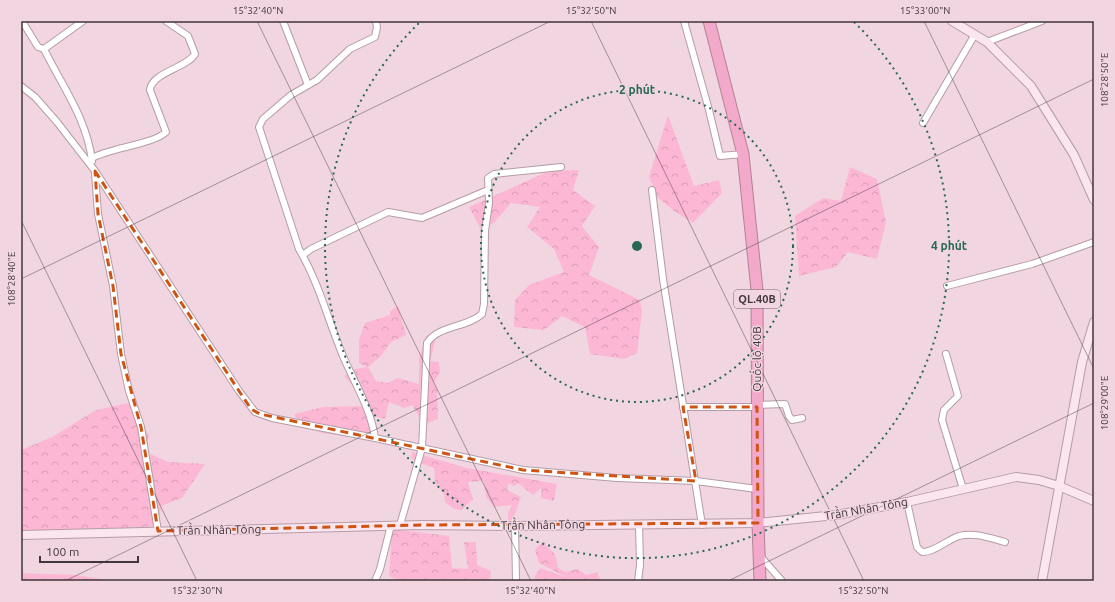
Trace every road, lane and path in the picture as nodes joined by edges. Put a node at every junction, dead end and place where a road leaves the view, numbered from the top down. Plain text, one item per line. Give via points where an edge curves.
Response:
1 (22, 21) edge
2 (83, 21) edge
3 (166, 21) edge
4 (283, 21) edge
5 (376, 21) edge
6 (684, 21) edge
7 (709, 21) edge
8 (952, 21) edge
9 (1042, 21) edge
10 (974, 36) junction
11 (987, 42) junction
12 (44, 49) junction
13 (308, 85) junction
14 (22, 87) edge
15 (923, 123) dead end
16 (743, 154) junction
17 (92, 158) junction
18 (561, 167) dead end
19 (94, 170) junction
20 (488, 190) junction
21 (652, 190) dead end
22 (1094, 200) edge
23 (1094, 242) edge
24 (303, 255) junction
25 (948, 286) dead end
26 (1094, 322) edge
27 (946, 354) dead end
28 (757, 406) junction
29 (683, 408) junction
30 (802, 418) dead end
31 (375, 438) junction
32 (422, 448) junction
33 (696, 481) junction
34 (1059, 486) junction
35 (757, 489) junction
36 (963, 489) junction
37 (1094, 501) edge
38 (907, 502) junction
39 (758, 523) junction
40 (639, 524) junction
41 (702, 524) junction
42 (400, 525) junction
43 (391, 526) junction
44 (515, 526) junction
45 (158, 531) junction
46 (21, 535) edge
47 (1005, 542) dead end
48 (759, 554) junction
49 (516, 580) edge
50 (375, 581) edge
51 (638, 581) edge
52 (760, 581) edge
53 (782, 581) edge
54 (1042, 581) edge

1 - 12 street via 38,47
2 - 12 street
3 - 17 street via 188,36 195,54 188,61 161,76 151,86 150,90 166,132 100,153
4 - 13 street
5 - 13 street via 375,37 350,49 317,80
6 - 16 street via 720,156
7 - 16 highway, Quốc lộ 40B / QL.40B
8 - 10 street
9 - 11 street
10 - 11 street
10 - 15 street
11 - 22 street via 1031,86 1074,155
12 - 17 street via 81,118
13 - 24 street via 291,95 263,119 259,127 294,236
14 - 19 street via 35,97 57,122
16 - 28 highway, Quốc lộ 40B / QL.40B via 757,290
17 - 19 street
18 - 20 street via 494,174 488,178
19 - 31 street via 251,409 272,418
19 - 45 street via 98,214 113,286 121,354 141,428
20 - 24 street via 422,218 388,212
20 - 32 street via 482,314 474,320 437,334 427,343
21 - 29 street
23 - 25 street via 1032,264
24 - 31 street via 319,289 342,354 372,424
26 - 34 street via 1082,362
27 - 36 street via 958,396 944,410 942,420
28 - 29 street
28 - 30 street via 785,404 792,420
28 - 35 highway, Quốc lộ 40B / QL.40B
29 - 33 street
31 - 32 street
32 - 33 street via 523,470 617,478
32 - 42 street
33 - 35 street
33 - 41 street
34 - 36 street, Trần Nhân Tông via 1016,477
34 - 37 street, Trần Nhân Tông
34 - 54 street
35 - 39 highway, Quốc lộ 40B / QL.40B
36 - 38 street, Trần Nhân Tông
38 - 39 street, Trần Nhân Tông via 836,515
38 - 47 street via 917,547 922,552 927,552 956,537 968,535
39 - 41 street, Trần Nhân Tông
39 - 48 highway, Quốc lộ 40B / QL.40B
40 - 41 street, Trần Nhân Tông
40 - 44 street, Trần Nhân Tông
40 - 51 street
42 - 43 street, Trần Nhân Tông
42 - 44 street, Trần Nhân Tông
43 - 45 street, Trần Nhân Tông
43 - 50 street
44 - 49 street
45 - 46 street, Trần Nhân Tông
48 - 52 highway, Quốc lộ 40B / QL.40B
48 - 53 street

